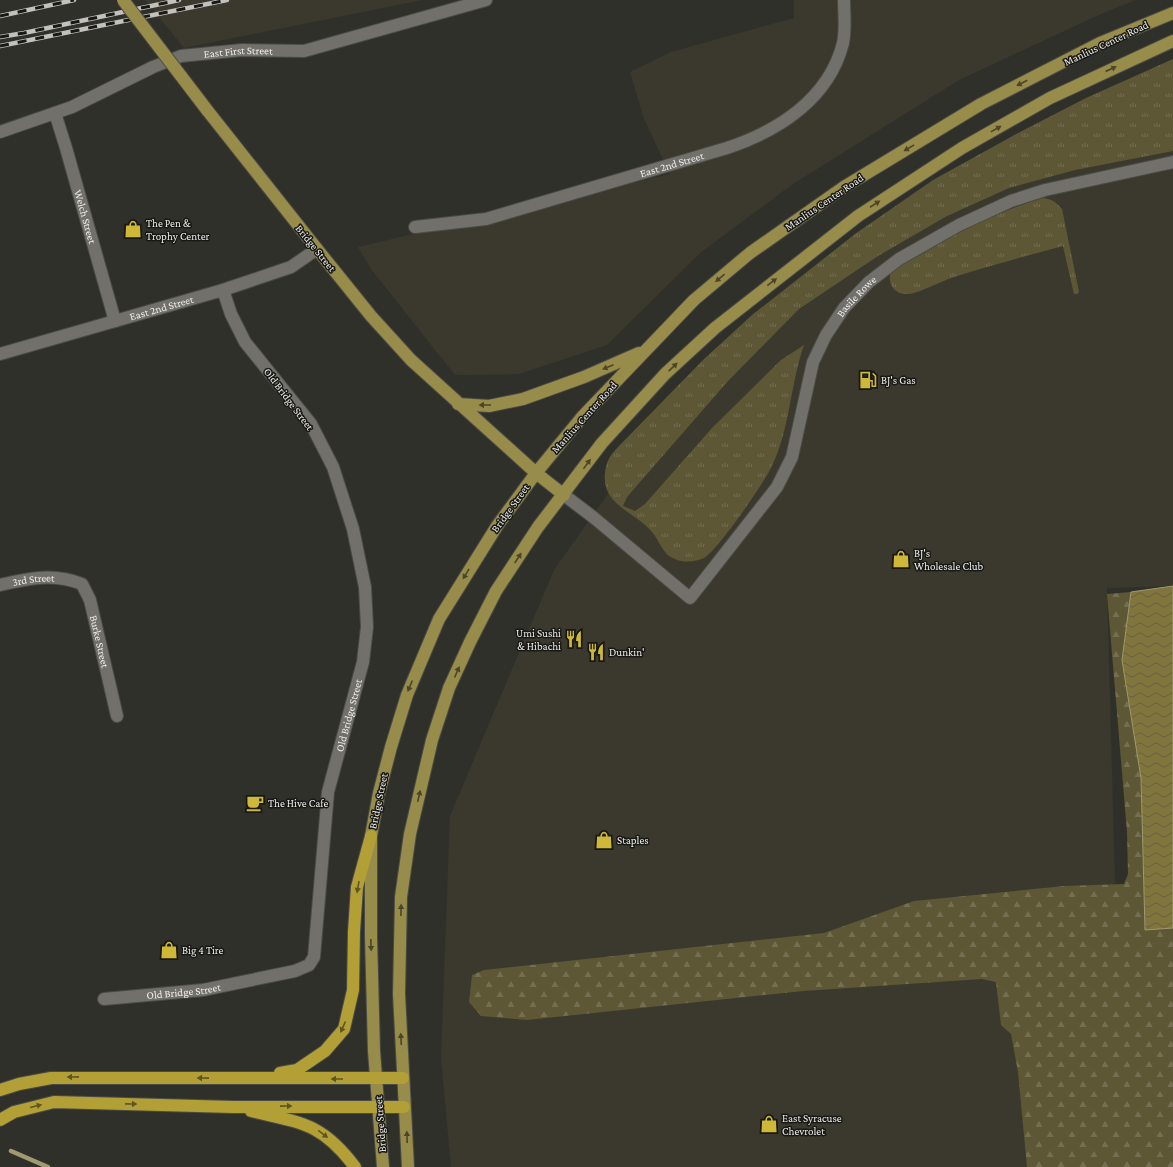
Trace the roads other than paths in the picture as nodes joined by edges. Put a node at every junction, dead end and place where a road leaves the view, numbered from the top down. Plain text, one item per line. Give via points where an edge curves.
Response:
1 (123, 0) edge
2 (486, 0) edge
3 (844, 0) edge
4 (1173, 12) edge
5 (1173, 41) edge
6 (55, 114) junction
7 (0, 132) edge
8 (1173, 162) edge
9 (415, 227) dead end
10 (317, 249) junction
11 (223, 290) junction
12 (115, 321) junction
13 (644, 351) junction
14 (0, 354) edge
15 (458, 404) junction
16 (536, 473) junction
17 (564, 495) junction
18 (67, 578) joint
19 (0, 585) edge
20 (690, 598) joint
21 (117, 716) dead end
22 (371, 836) junction
23 (104, 999) dead end
24 (403, 1078) junction
25 (242, 1079) junction
26 (376, 1079) junction
27 (0, 1090) edge
28 (378, 1106) junction
29 (233, 1107) junction
30 (404, 1107) junction
31 (0, 1120) edge
32 (355, 1167) edge
33 (383, 1167) edge
34 (408, 1167) edge

1 - 10 main road, Bridge Street, bridge
2 - 6 street, East First Street via 304,51 242,50 181,56
3 - 9 street, East 2nd Street via 844,41 838,60 810,100 782,124 727,148 486,219
4 -> 13 main road, Manlius Center Road via 1100,43 981,104 844,187 750,253 694,300
17 -> 5 main road via 602,443 666,374 714,328 858,216 962,148 1050,98
6 - 7 street, East First Street
6 - 12 street, Welch Street
8 - 20 street, Basile Rowe via 1045,190 1011,201 958,225 899,259 869,282 844,308 826,335 813,362 792,457 777,488
10 - 11 street, East 2nd Street via 291,267
10 - 15 main road, Bridge Street via 371,316 411,360
11 - 12 street, East 2nd Street
11 - 23 street, Old Bridge Street via 245,342 311,424 330,462 353,529 365,587 367,627 363,662 328,792 314,957 310,965 295,971 203,990
12 - 14 street, East 2nd Street
13 -> 15 main road via 584,377 522,399 489,406
13 - 16 main road, Manlius Center Road via 582,418
15 - 16 main road, Bridge Street
16 - 17 main road, Bridge Street
16 -> 22 main road, Bridge Street via 497,526 439,619 407,695 390,747
17 - 20 street, Bridge Street via 593,516
24 -> 17 main road via 399,994 401,897 410,834 432,740 449,688 496,591 538,528
18 - 19 street, 3rd Street via 32,578
18 - 21 street, Burke Street via 82,584 90,600
22 -> 25 highway via 357,887 354,990 344,1029 325,1051 298,1070
22 -> 26 main road, Bridge Street via 371,937
24 - 26 highway
24 - 30 main road
26 -> 25 highway
25 -> 27 highway via 51,1078
26 - 28 main road, Bridge Street
29 -> 28 highway
28 - 30 highway
28 - 33 main road, Bridge Street
31 -> 29 highway via 14,1112 54,1102
29 -> 32 highway via 303,1123 320,1131
34 -> 30 main road

